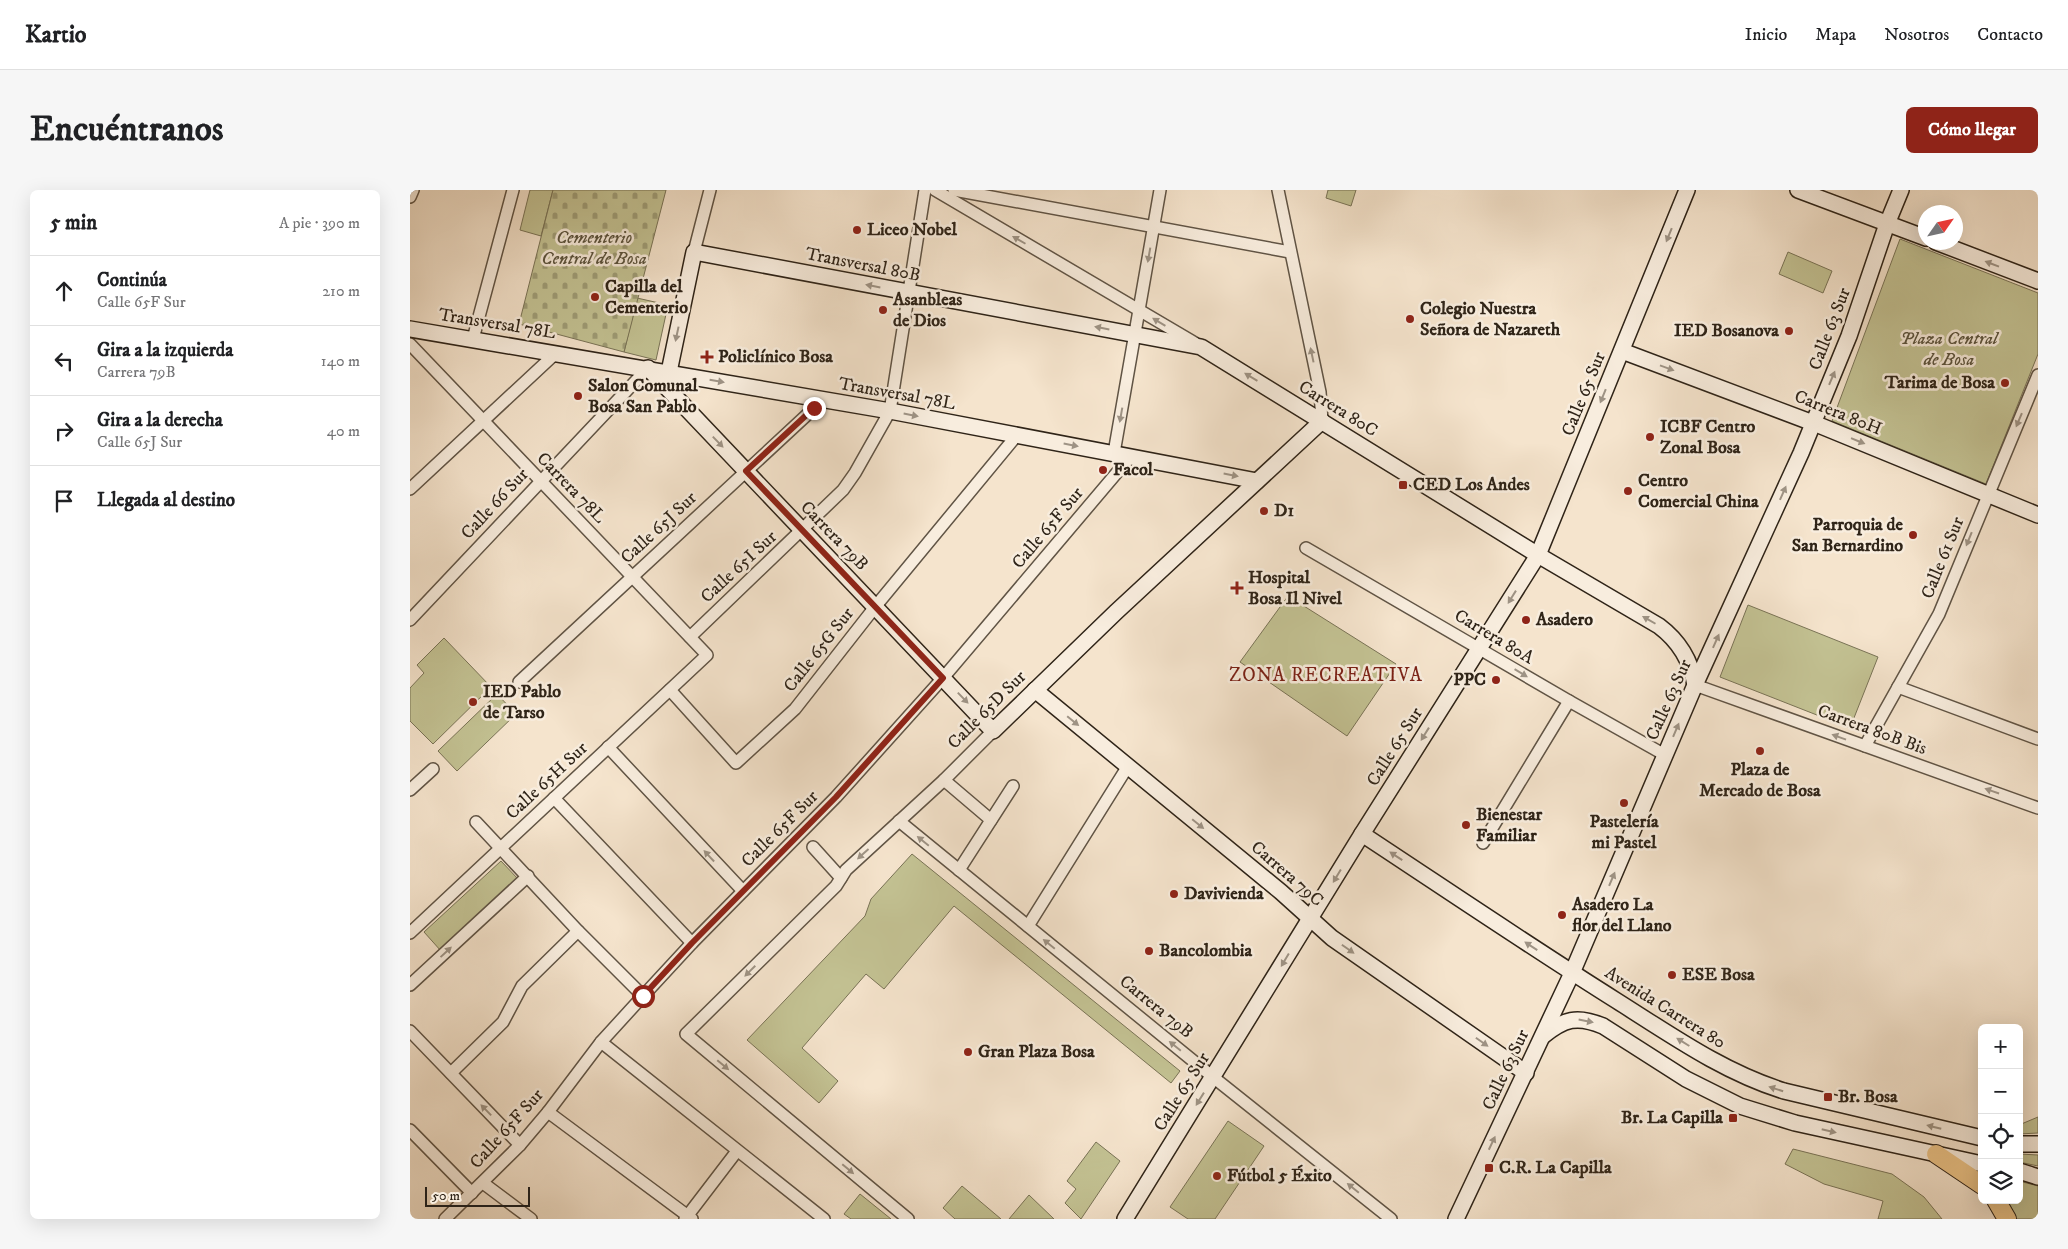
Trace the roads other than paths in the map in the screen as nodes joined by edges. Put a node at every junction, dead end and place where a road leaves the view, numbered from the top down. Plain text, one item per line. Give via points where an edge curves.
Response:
1 (413, 190) edge
2 (513, 190) edge
3 (710, 190) edge
4 (925, 190) edge
5 (935, 190) edge
6 (954, 190) edge
7 (1160, 190) edge
8 (1278, 190) edge
9 (1687, 190) edge
10 (1798, 190) edge
11 (1901, 190) edge
12 (410, 197) edge
13 (1887, 224) junction
14 (1154, 226) junction
15 (1918, 235) edge
16 (1957, 250) edge
17 (694, 252) junction
18 (1290, 252) junction
19 (2038, 281) edge
20 (909, 292) junction
21 (1139, 310) junction
22 (410, 329) edge
23 (1135, 334) junction
24 (473, 338) junction
25 (410, 344) edge
26 (1201, 347) junction
27 (1622, 351) junction
28 (556, 353) junction
29 (648, 368) junction
30 (669, 372) junction
31 (2038, 375) edge
32 (823, 400) junction
33 (890, 411) junction
34 (482, 421) junction
35 (1322, 421) junction
36 (1813, 423) junction
37 (1017, 435) junction
38 (1114, 453) junction
39 (1131, 456) junction
40 (746, 471) junction
41 (541, 481) junction
42 (1257, 481) junction
43 (410, 489) edge
44 (1988, 494) junction
45 (2038, 514) edge
46 (803, 531) junction
47 (1306, 548) dead end
48 (1538, 555) junction
49 (632, 577) junction
50 (875, 606) junction
51 (410, 620) edge
52 (690, 637) junction
53 (1480, 648) junction
54 (707, 655) joint
55 (943, 678) junction
56 (519, 682) dead end
57 (1696, 685) junction
58 (1898, 687) junction
59 (670, 690) junction
60 (1035, 690) junction
61 (1568, 701) junction
62 (993, 731) junction
63 (2038, 739) edge
64 (1865, 746) junction
65 (608, 747) junction
66 (1665, 755) junction
67 (1128, 766) junction
68 (433, 769) dead end
69 (944, 780) junction
70 (1014, 786) dead end
71 (410, 790) edge
72 (554, 798) junction
73 (2038, 808) edge
74 (991, 820) junction
75 (899, 821) junction
76 (476, 822) dead end
77 (1362, 834) junction
78 (1483, 843) dead end
79 (501, 848) junction
80 (813, 848) dead end
81 (959, 870) junction
82 (528, 876) junction
83 (841, 878) junction
84 (743, 892) junction
85 (1310, 919) junction
86 (1028, 926) junction
87 (578, 931) junction
88 (410, 932) edge
89 (692, 943) junction
90 (1572, 972) junction
91 (410, 985) edge
92 (643, 996) junction
93 (410, 1031) edge
94 (1543, 1036) junction
95 (601, 1042) junction
96 (1526, 1072) junction
97 (451, 1073) junction
98 (1213, 1077) junction
99 (548, 1112) junction
100 (410, 1130) edge
101 (1978, 1137) edge
102 (2023, 1144) edge
103 (2038, 1144) edge
104 (520, 1145) junction
105 (737, 1151) junction
106 (1936, 1154) junction
107 (1978, 1163) edge
108 (2023, 1173) edge
109 (2038, 1177) edge
110 (1978, 1182) edge
111 (483, 1183) junction
112 (472, 1193) junction
113 (1998, 1204) edge
114 (688, 1218) edge
115 (445, 1219) edge
116 (532, 1219) edge
117 (824, 1219) edge
118 (908, 1219) edge
119 (1125, 1219) edge
120 (1392, 1219) edge
121 (1456, 1219) edge
122 (2007, 1219) edge

1 - 12 street
2 - 24 street
3 - 17 street
4 - 20 street, Calle 65I Sur
21 -> 5 street, Carrera 80C
6 - 14 street
7 - 14 street
8 - 18 street
9 -> 27 street, Calle 65 Sur
10 - 13 street
11 - 13 street, Calle 63 Sur
13 - 15 street
36 -> 13 street, Calle 63 Sur via 1854,322
14 - 18 street
14 -> 21 street
19 -> 16 street
20 -> 17 street, Transversal 80B
17 -> 30 street
35 -> 18 street via 1320,392
23 -> 20 street, Transversal 80B
20 - 33 street, Calle 65I Sur
21 - 23 street
26 -> 21 street, Carrera 80C
22 - 24 street, Transversal 78L
23 - 26 street, Transversal 80B
23 -> 38 street
24 - 28 street, Transversal 78L
25 - 34 street, Carrera 78L
35 -> 26 street, Carrera 80C
27 -> 36 street, Carrera 80H
27 -> 48 street, Calle 65 Sur
28 - 29 street, Transversal 78L
28 - 34 street
29 - 30 street, Transversal 78L
29 -> 40 street, Carrera 79B
29 - 41 street, Calle 66 Sur
30 -> 32 street, Transversal 78L
31 -> 44 street, Calle 61 Sur
32 - 33 street, Transversal 78L
32 - 40 street, Calle 65J Sur
33 -> 37 street, Transversal 78L
33 - 46 street, Calle 65I Sur via 843,490
34 - 41 street, Carrera 78L
34 - 43 street
35 - 42 street, Calle 65D Sur
35 - 48 street, Carrera 80C
36 -> 44 street, Carrera 80H
57 -> 36 street, Calle 63 Sur
37 -> 38 street, Transversal 78L
37 - 50 street, Calle 65G Sur
38 - 39 street, Transversal 78L
39 -> 42 street, Transversal 78L
39 - 55 street, Calle 65F Sur
40 - 46 street, Carrera 79B
40 - 49 street, Calle 65J Sur
41 - 49 street, Carrera 78L
41 - 51 street, Calle 66 Sur
42 - 60 street, Calle 65D Sur
44 - 45 street, Carrera 80H
44 -> 58 street, Calle 61 Sur via 1939,614
46 - 50 street, Carrera 79B
46 - 52 street, Calle 65I Sur
47 - 53 street, Carrera 80A
48 -> 53 street, Calle 65 Sur
57 -> 48 street, Carrera 80C via 1683,651 1668,632
49 - 52 street, Carrera 78L
49 - 56 street, Calle 65J Sur
50 - 55 street, Carrera 79B
50 - 59 street, Calle 65G Sur via 795,710 736,763
52 - 54 street, Carrera 78L
53 -> 61 street, Carrera 80A
53 -> 77 street, Calle 65 Sur
54 - 59 street, Calle 65H Sur
55 -> 62 street, Carrera 79B
55 - 84 street, Calle 65F Sur via 836,797
64 -> 57 street, Carrera 80B Bis
66 -> 57 street, Calle 63 Sur
58 - 63 street
58 - 64 street, Calle 61 Sur
59 - 65 street, Calle 65H Sur
60 - 62 street, Calle 65D Sur
60 -> 67 street, Carrera 79C
61 - 66 street, Carrera 80A
61 - 78 street
62 - 69 street, Calle 65D Sur
73 -> 64 street, Carrera 80B Bis
65 - 72 street, Calle 65H Sur
84 -> 65 street
90 -> 66 street, Calle 63 Sur
67 -> 85 street, Carrera 79C
67 - 86 street
68 - 71 street
69 - 74 street
69 - 75 street, Calle 65D Sur
70 - 74 street
72 - 79 street, Calle 65H Sur
72 - 89 street
74 - 81 street
81 -> 75 street, Carrera 79B
75 -> 83 street, Calle 65D Sur
76 - 79 street
77 -> 85 street, Calle 65 Sur
90 -> 77 street, Avenida Carrera 80
79 - 82 street
79 - 88 street, Calle 65H Sur
80 - 83 street
81 - 86 street, Carrera 79B
82 - 87 street
91 -> 82 street
83 -> 118 street, Calle 65D Sur via 686,1034
84 - 89 street, Calle 65F Sur
85 -> 96 street, Carrera 79C via 1332,938
85 -> 98 street, Calle 65 Sur
98 -> 86 street, Carrera 79B
87 - 92 street
87 - 97 street via 522,986 503,1022
89 - 92 street, Calle 65F Sur
90 - 94 street, Calle 63 Sur
101 -> 90 street, Avenida Carrera 80 via 1764,1085 1709,1058
92 - 95 street, Calle 65F Sur
93 - 97 street
94 - 96 street, Calle 63 Sur
94 -> 106 street via 1567,1021 1592,1021 1686,1079 1740,1106 1795,1123
95 - 99 street, Calle 65F Sur
95 - 105 street
121 -> 96 street, Calle 63 Sur
104 -> 97 street
98 -> 119 street, Calle 65 Sur
120 -> 98 street, Carrera 79B
99 - 104 street, Calle 65F Sur
99 - 114 street
100 - 112 street
102 - 103 street
104 - 111 street, Calle 65F Sur
105 - 114 street
105 - 117 street
106 - 107 street
106 - 110 main road
108 - 109 street
111 - 112 street, Calle 65F Sur
111 - 116 street
112 - 115 street, Calle 65F Sur
113 - 122 main road

